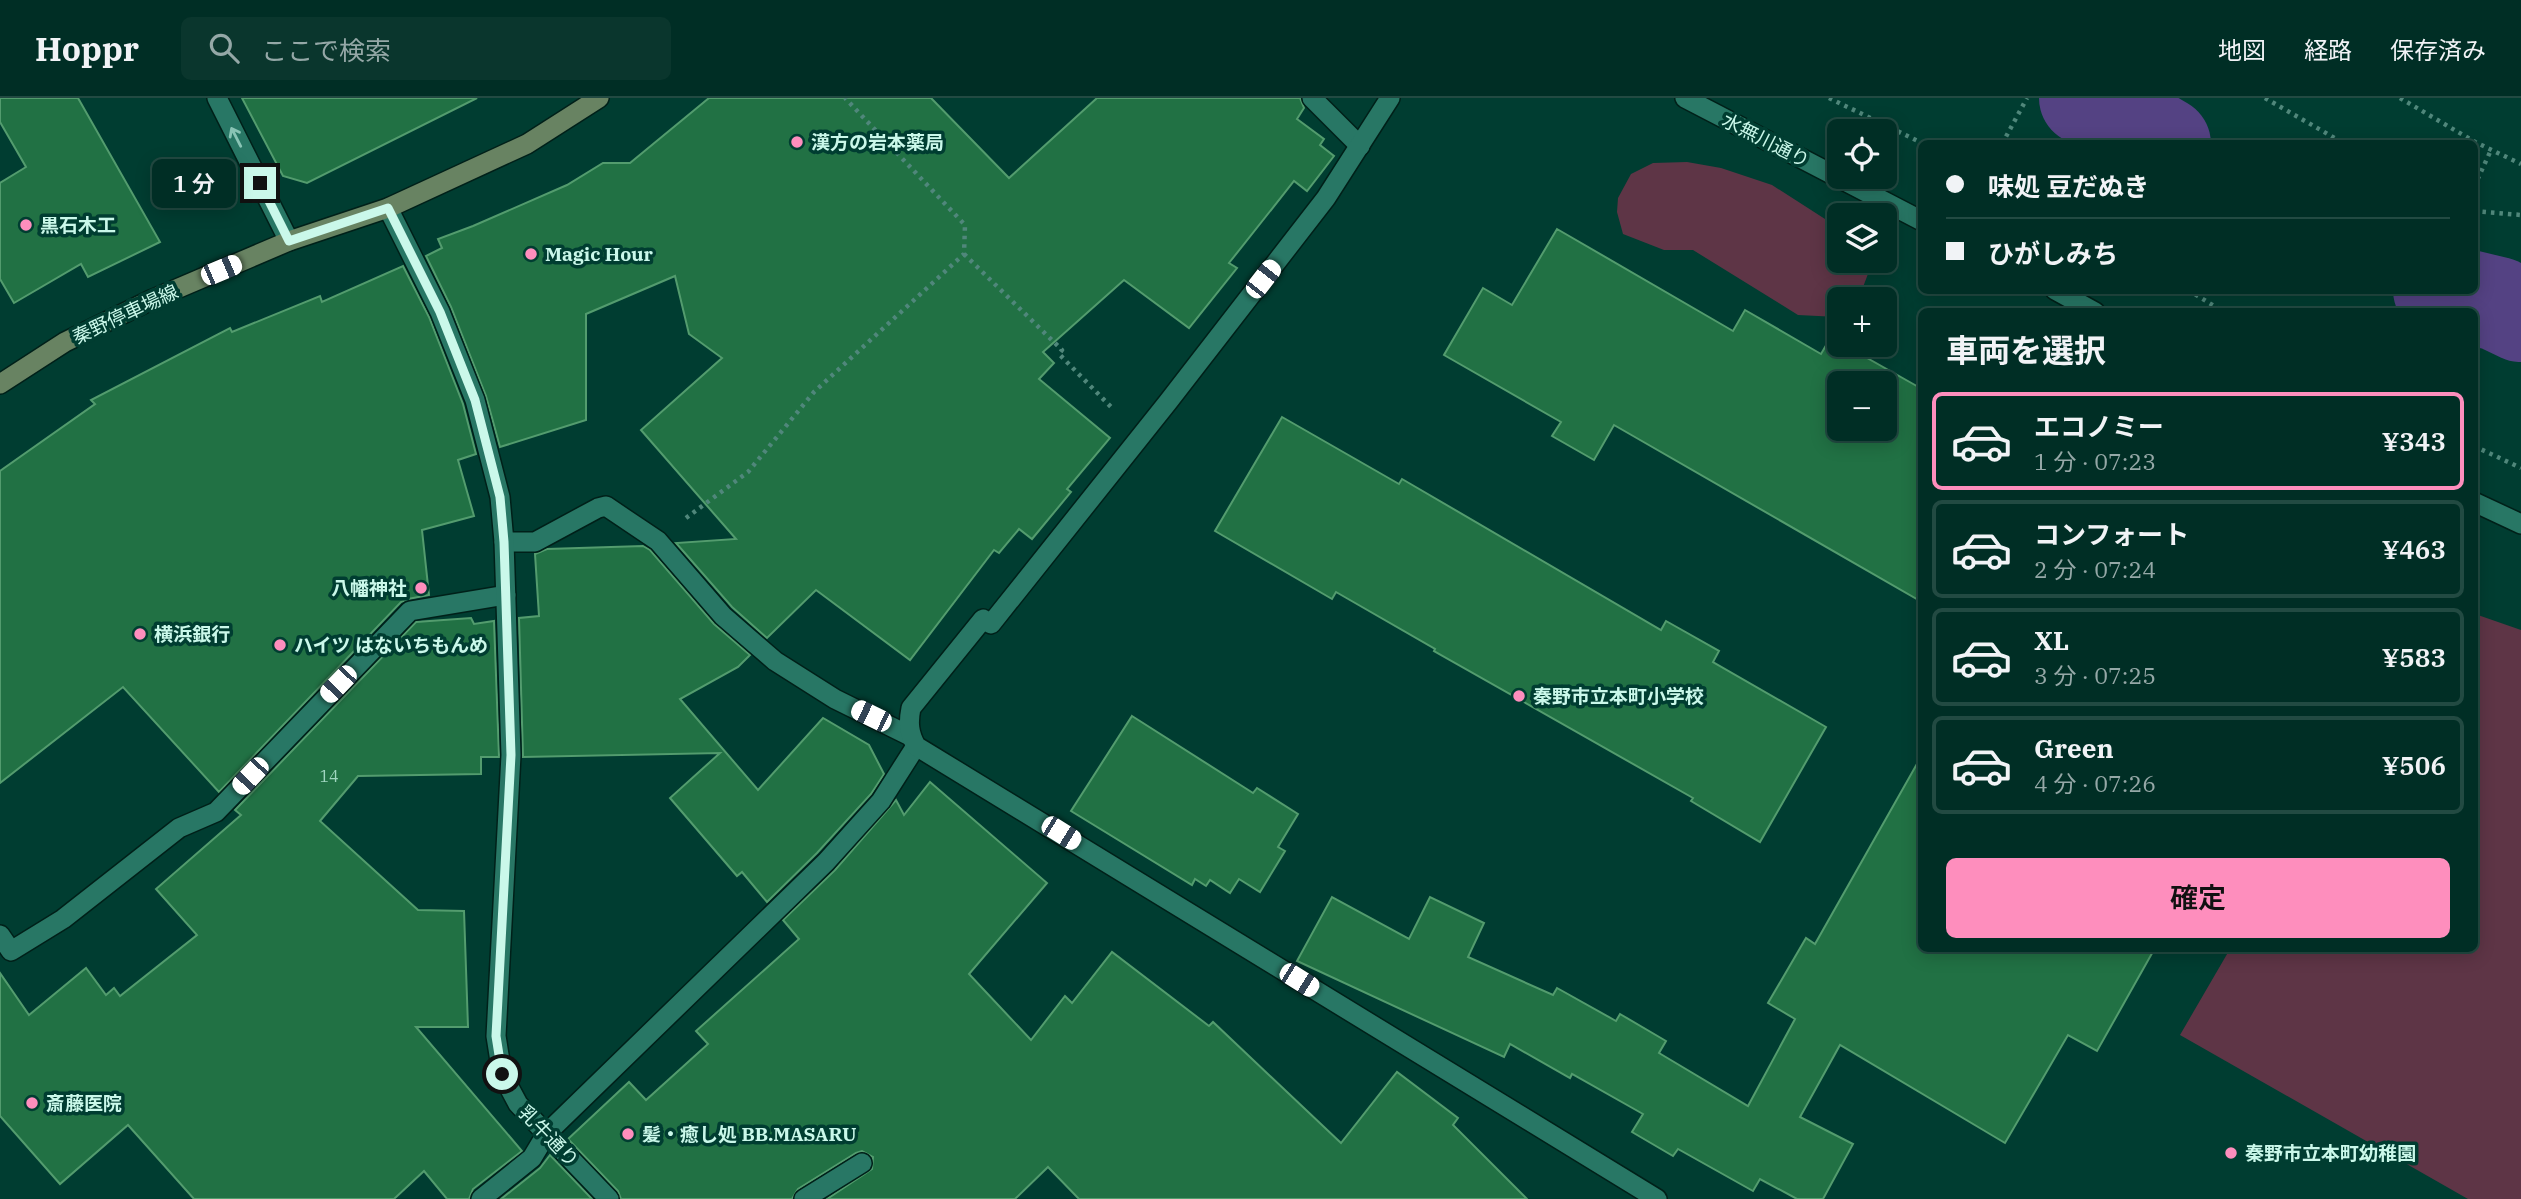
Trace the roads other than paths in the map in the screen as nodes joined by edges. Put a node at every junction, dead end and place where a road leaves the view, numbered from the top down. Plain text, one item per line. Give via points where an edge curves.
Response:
1 (217, 98) edge
2 (599, 98) edge
3 (1312, 98) edge
4 (1390, 98) edge
5 (1685, 98) edge
6 (1360, 146) junction
7 (388, 208) junction
8 (1918, 219) edge
9 (289, 241) junction
10 (2062, 294) edge
11 (2088, 308) edge
12 (0, 384) edge
13 (2478, 504) edge
14 (2521, 524) edge
15 (504, 542) junction
16 (506, 595) junction
17 (913, 741) junction
18 (0, 935) edge
19 (547, 1133) junction
20 (862, 1163) dead end
21 (481, 1199) edge
22 (609, 1199) edge
23 (804, 1199) edge
24 (1657, 1199) edge

9 -> 1 street
2 - 7 main road, 秦野停車場線 via 527,144
3 - 6 street
4 - 6 street
5 - 8 street, 水無川通り
6 - 17 street via 1326,198 991,624 983,619 911,708 908,721
7 - 9 main road, 秦野停車場線
7 - 15 street, 乳牛通り via 440,312 475,400 500,497
9 - 12 main road, 秦野停車場線 via 65,342
10 - 11 street
13 - 14 street
15 - 16 street, 乳牛通り
15 - 17 street via 535,542 606,506 658,541 723,616 775,662
16 - 18 street via 410,611 216,812 179,828 63,919 11,951
16 - 19 street, 乳牛通り via 511,755 496,1036 502,1074 518,1104
17 - 19 street via 881,801 825,862
17 - 24 street
19 - 21 street via 532,1158
19 - 22 street, 乳牛通り
20 - 23 street

